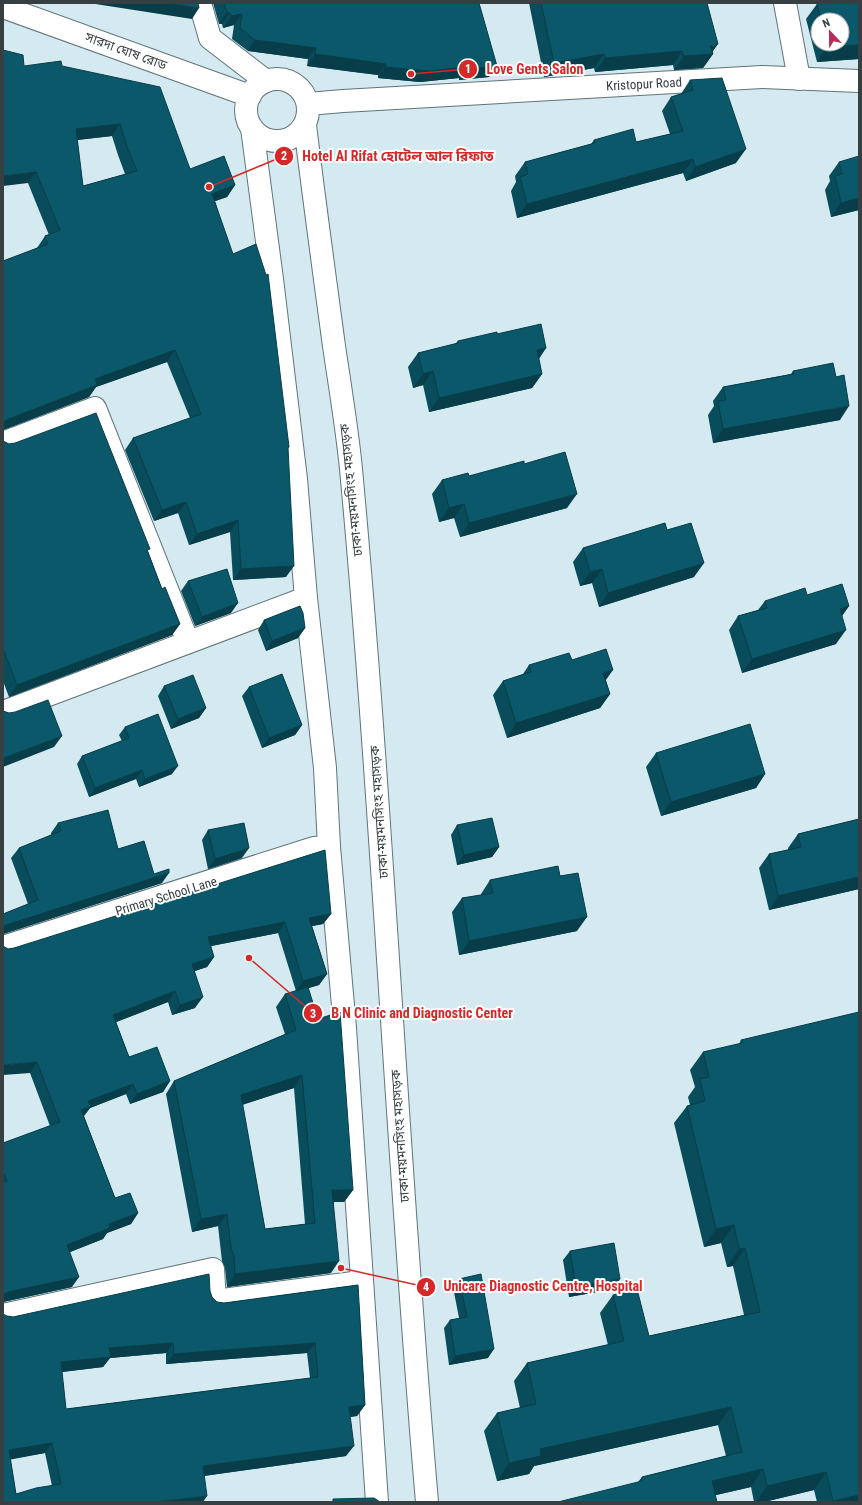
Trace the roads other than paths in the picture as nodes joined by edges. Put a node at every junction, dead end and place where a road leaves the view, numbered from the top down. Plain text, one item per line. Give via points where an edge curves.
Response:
1 (200, 3) edge
2 (785, 3) edge
3 (3, 6) edge
4 (799, 79) junction
5 (266, 81) junction
6 (859, 81) edge
7 (250, 96) junction
8 (307, 115) junction
9 (252, 128) junction
10 (3, 443) edge
11 (306, 598) junction
12 (188, 642) junction
13 (3, 712) edge
14 (329, 847) junction
15 (3, 947) edge
16 (361, 1282) junction
17 (3, 1315) edge
18 (377, 1502) edge
19 (427, 1502) edge

1 - 5 main road via 210,38
2 - 4 main road
3 - 7 main road, সারদা ঘোষ রোড
4 - 6 main road, Kristopur Road
4 - 8 main road, Kristopur Road via 762,77 343,101
5 - 7 main road
5 - 8 main road via 284,79 300,88 305,96
7 - 9 main road via 246,113
8 - 9 main road via 299,133 290,139 269,140 259,136
8 - 19 main road, ঢাকা-ময়মনসিংহ মহাসড়ক via 315,214 351,473 377,776
9 - 11 main road via 296,479
10 - 12 main road via 95,408
11 - 12 main road
11 - 14 main road via 325,768
12 - 13 main road
14 - 15 main road, Primary School Lane via 314,848
14 - 16 main road via 345,1028
16 - 17 main road via 215,1302 213,1269
16 - 18 main road

